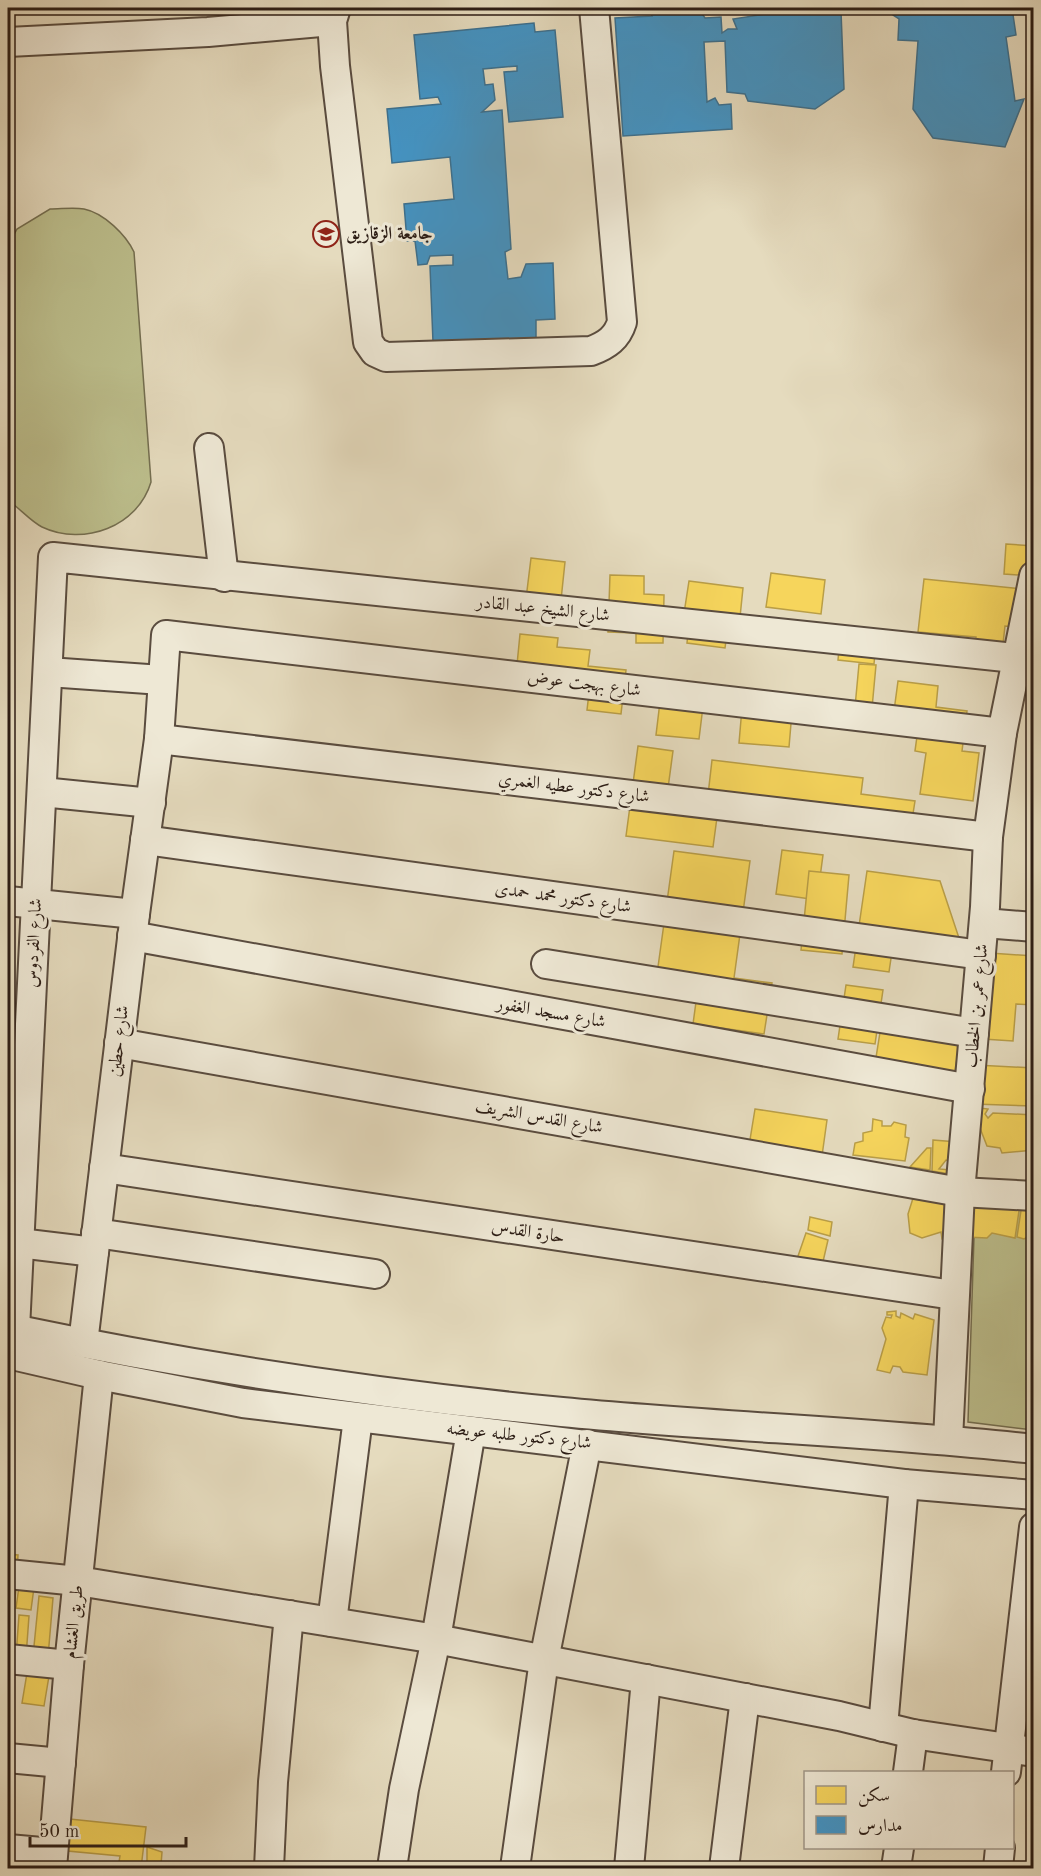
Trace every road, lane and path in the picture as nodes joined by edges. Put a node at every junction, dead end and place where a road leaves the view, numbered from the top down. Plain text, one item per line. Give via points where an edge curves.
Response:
1 (594, 8) edge
2 (334, 14) edge
3 (8, 42) edge
4 (209, 448) dead end
5 (53, 557) joint
6 (1034, 576) edge
7 (224, 577) junction
8 (166, 635) joint
9 (1025, 659) edge
10 (48, 672) junction
11 (162, 680) junction
12 (1002, 733) junction
13 (159, 739) junction
14 (42, 792) junction
15 (151, 803) junction
16 (988, 837) junction
17 (145, 840) junction
18 (8, 901) edge
19 (36, 904) junction
20 (984, 923) junction
21 (133, 925) junction
22 (1034, 927) edge
23 (981, 955) junction
24 (546, 963) dead end
25 (974, 1033) junction
26 (119, 1043) junction
27 (970, 1089) junction
28 (104, 1168) junction
29 (960, 1192) junction
30 (1034, 1196) edge
31 (19, 1242) junction
32 (95, 1243) junction
33 (375, 1274) dead end
34 (953, 1295) junction
35 (10, 1337) edge
36 (83, 1343) junction
37 (99, 1375) junction
38 (358, 1418) junction
39 (471, 1431) junction
40 (948, 1440) junction
41 (587, 1444) junction
42 (1034, 1449) edge
43 (904, 1484) junction
44 (1034, 1495) edge
45 (1034, 1527) edge
46 (8, 1574) edge
47 (78, 1581) junction
48 (289, 1615) junction
49 (332, 1622) junction
50 (436, 1639) junction
51 (8, 1659) edge
52 (544, 1660) junction
53 (69, 1665) junction
54 (646, 1679) junction
55 (745, 1698) junction
56 (883, 1727) junction
57 (913, 1734) junction
58 (8, 1758) edge
59 (1016, 1758) edge
60 (61, 1763) junction
61 (908, 1771) edge
62 (8, 1849) edge
63 (899, 1849) edge
64 (1000, 1849) edge
65 (52, 1861) edge
66 (269, 1869) edge
67 (392, 1869) edge
68 (515, 1869) edge
69 (629, 1869) edge
70 (724, 1869) edge
71 (896, 1869) edge
72 (998, 1869) edge

1 - 2 street via 622,322 613,339 591,351 386,357 375,352 368,342 335,66
2 - 3 street via 208,32
4 - 7 street
5 - 7 street, شارع الشيخ عبد القادر
5 - 10 street, شارع الفردوس
6 - 9 street, شارع عمر بن الخطاب
7 - 9 street, شارع الشيخ عبد القادر
8 - 11 street, شارع حطين
8 - 12 street, شارع بهجت عوض
9 - 12 street, شارع عمر بن الخطاب
10 - 11 street
10 - 14 street, شارع الفردوس
11 - 13 street, شارع حطين
12 - 16 street, شارع عمر بن الخطاب
13 - 15 street, شارع حطين
13 - 16 street, شارع دكتور عطيه الغمري
14 - 15 street
14 - 19 street, شارع الفردوس
15 - 17 street, شارع حطين
16 - 20 street, شارع عمر بن الخطاب
17 - 21 street, شارع حطين
17 - 23 street, شارع دكتور محمد حمدى
18 - 19 street, شارع مسجد الغفور
19 - 21 street, شارع مسجد الغفور
19 - 31 street, شارع الفردوس
20 - 22 street
20 - 23 street, شارع عمر بن الخطاب
21 - 26 street, شارع حطين
21 - 27 street, شارع مسجد الغفور
23 - 25 street, شارع عمر بن الخطاب
24 - 25 street
25 - 27 street, شارع عمر بن الخطاب
26 - 28 street, شارع حطين
26 - 29 street, شارع القدس الشريف
27 - 29 street, شارع عمر بن الخطاب
28 - 32 street, شارع حطين
28 - 34 street, حارة القدس
29 - 30 street, شارع القدس الشريف
29 - 34 street, شارع عمر بن الخطاب
31 - 32 street
31 - 35 street, شارع الفردوس
32 - 33 street
32 - 36 street, شارع حطين
34 - 40 street, شارع عمر بن الخطاب
35 - 36 street, شارع دكتور طلبه عويضه
35 - 37 street, شارع دكتور طلبه عويضه
36 - 40 street, شارع دكتور طلبه عويضه via 264,1374 562,1412
37 - 38 street, شارع دكتور طلبه عويضه via 243,1403
37 - 47 street, طريق الغشام
38 - 39 street, شارع دكتور طلبه عويضه
38 - 49 street
39 - 41 street, شارع دكتور طلبه عويضه
39 - 50 street
40 - 42 street, شارع دكتور طلبه عويضه
41 - 43 street, شارع دكتور طلبه عويضه
41 - 52 street
43 - 44 street, شارع دكتور طلبه عويضه
43 - 56 street
45 - 59 street
46 - 47 street
47 - 48 street
47 - 53 street, طريق الغشام
48 - 49 street
48 - 66 street
49 - 50 street
50 - 52 street
50 - 67 street via 404,1789
51 - 53 street
52 - 54 street
52 - 68 street
53 - 60 street, طريق الغشام
54 - 55 street
54 - 69 street
55 - 56 street
55 - 70 street
56 - 57 street
57 - 59 street
57 - 61 street
58 - 60 street
60 - 65 street, طريق الغشام
62 - 65 street
63 - 71 street
64 - 72 street

